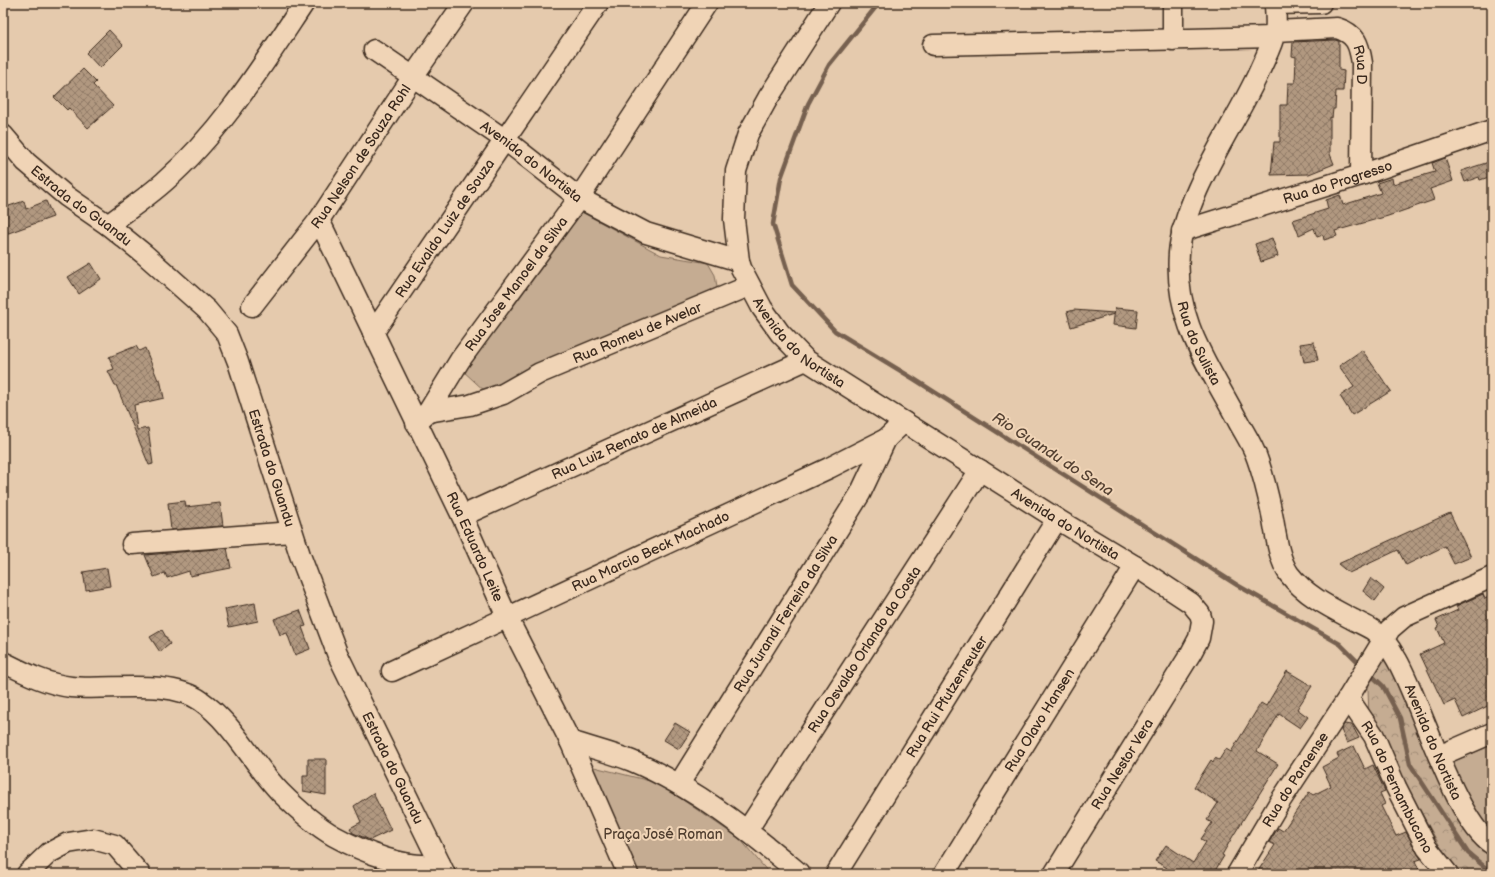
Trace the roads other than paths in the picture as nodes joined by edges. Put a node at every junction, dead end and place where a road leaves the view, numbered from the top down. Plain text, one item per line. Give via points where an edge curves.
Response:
1 (304, 3) edge
2 (464, 3) edge
3 (598, 3) edge
4 (707, 3) edge
5 (829, 3) edge
6 (1173, 3) edge
7 (1275, 3) edge
8 (1321, 3) edge
9 (1274, 34) junction
10 (1173, 40) junction
11 (933, 45) dead end
12 (374, 50) dead end
13 (412, 78) junction
14 (1492, 130) edge
15 (3, 135) edge
16 (504, 139) junction
17 (1361, 175) junction
18 (579, 198) junction
19 (319, 220) junction
20 (108, 225) junction
21 (1182, 231) junction
22 (739, 261) junction
23 (749, 286) junction
24 (252, 306) dead end
25 (373, 333) junction
26 (806, 360) junction
27 (422, 417) junction
28 (904, 422) junction
29 (886, 439) junction
30 (980, 470) junction
31 (462, 516) junction
32 (1057, 519) junction
33 (292, 532) junction
34 (132, 544) dead end
35 (1135, 566) junction
36 (1492, 577) edge
37 (507, 617) junction
38 (1380, 644) junction
39 (1191, 653) joint
40 (3, 662) edge
41 (392, 671) dead end
42 (1352, 692) junction
43 (1492, 733) edge
44 (570, 741) junction
45 (1439, 756) junction
46 (679, 784) junction
47 (748, 829) junction
48 (1490, 842) edge
49 (442, 869) edge
50 (27, 874) edge
51 (140, 874) edge
52 (628, 874) edge
53 (801, 874) edge
54 (836, 874) edge
55 (944, 874) edge
56 (1054, 874) edge
57 (1237, 874) edge
58 (1448, 874) edge

1 - 20 street via 246,90 208,137 164,182
2 - 13 street, Rua Nelson de Souza Rohl
3 - 16 street, Rua Evaldo Luiz de Souza
4 - 18 street, Rua Jose Manoel da Silva
5 - 22 street via 748,134 736,171 734,219
6 - 10 street
7 - 8 street
7 - 9 street, Rua do Sulista
9 - 10 street, Rua D
9 - 17 street, Rua D via 1337,28 1346,31 1356,41 1362,63
9 - 21 street, Rua do Sulista via 1246,100 1192,204
10 - 11 street, Rua D
12 - 13 street, Avenida do Nortista
13 - 16 street, Avenida do Nortista
13 - 19 street, Rua Nelson de Souza Rohl
14 - 17 street, Rua do Progresso
15 - 20 street, Estrada do Guandu via 26,162 66,196
16 - 18 street, Avenida do Nortista
16 - 25 street, Rua Evaldo Luiz de Souza
17 - 21 street, Rua do Progresso
18 - 22 street, Avenida do Nortista via 646,233
18 - 27 street, Rua Jose Manoel da Silva via 460,360
19 - 24 street, Rua Nelson de Souza Rohl
19 - 25 street, Rua Eduardo Leite
20 - 33 street, Estrada do Guandu via 207,310 227,334
21 - 38 street, Rua do Sulista via 1178,279 1191,335 1257,457 1278,545 1288,572 1304,590 1372,630
22 - 23 street, Avenida do Nortista
23 - 26 street, Avenida do Nortista via 780,333
23 - 27 street, Rua Romeu de Avelar via 540,373 503,394
25 - 27 street, Rua Eduardo Leite
26 - 28 street, Avenida do Nortista
26 - 31 street, Rua Luiz Renato de Almeida
27 - 31 street, Rua Eduardo Leite
28 - 29 street, Rua Marcio Beck Machado
28 - 30 street, Avenida do Nortista
29 - 37 street, Rua Marcio Beck Machado via 829,468
29 - 46 street, Rua Jurandi Ferreira da Silva via 860,494
30 - 32 street, Avenida do Nortista
30 - 47 street, Rua Osvaldo Orlando da Costa
31 - 37 street, Rua Eduardo Leite
32 - 35 street, Avenida do Nortista
32 - 54 street, Rua Rui Pfutzenreuter
33 - 34 street
33 - 49 street, Estrada do Guandu via 337,653
35 - 39 street, Avenida do Nortista via 1191,603 1200,614 1202,629
35 - 55 street, Rua Olavo Hansen
36 - 38 street, Rua do Paraense via 1404,617 1390,629
37 - 41 street, Rua Marcio Beck Machado
37 - 44 street, Rua Eduardo Leite
38 - 42 street, Rua do Paraense
38 - 45 street, Avenida do Nortista via 1397,659
39 - 56 street, Rua Nestor Vera
40 - 49 street via 35,678 70,686 150,687 180,692 200,700 218,715 280,792 333,836 403,863
42 - 57 street, Rua do Paraense via 1279,803
42 - 58 street, Rua do Pernambucano via 1427,848
43 - 45 street
44 - 46 street via 632,761
44 - 52 street, Rua Eduardo Leite
45 - 48 street, Avenida do Nortista via 1471,821
46 - 47 street
47 - 53 street
50 - 51 street via 49,853 68,842 93,839 115,845

